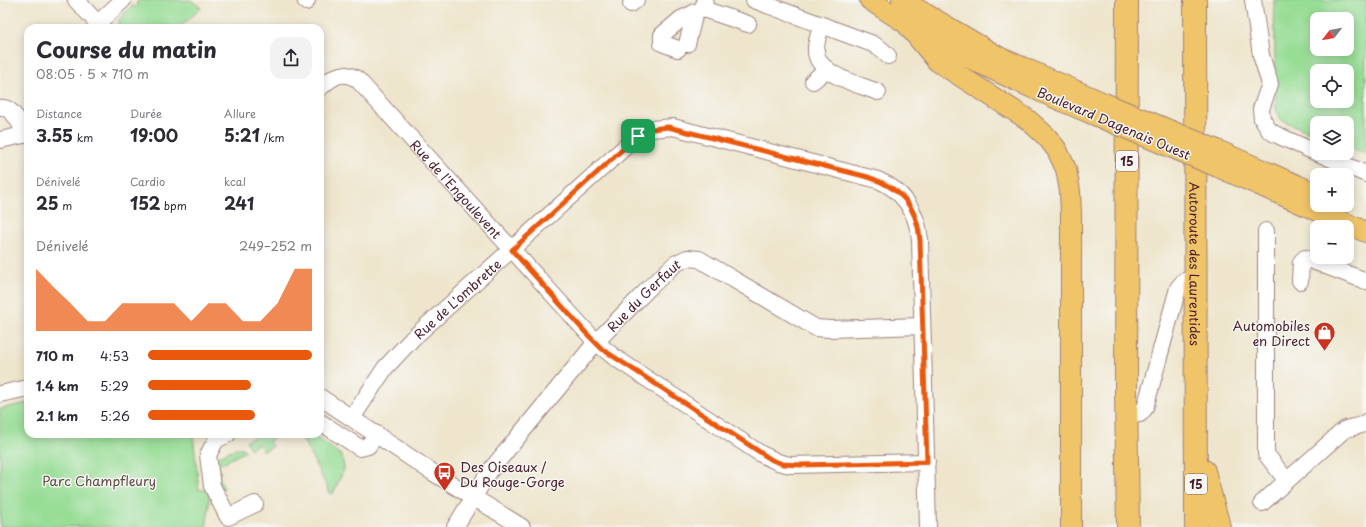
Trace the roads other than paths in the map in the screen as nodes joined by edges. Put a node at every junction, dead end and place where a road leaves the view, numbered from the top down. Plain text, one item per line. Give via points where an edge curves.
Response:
1 (76, 0) edge
2 (123, 0) edge
3 (754, 0) edge
4 (870, 0) edge
5 (902, 0) edge
6 (1127, 0) edge
7 (1195, 0) edge
8 (1253, 0) edge
9 (701, 7) edge
10 (904, 21) junction
11 (99, 24) edge
12 (101, 24) edge
13 (748, 24) dead end
14 (822, 24) junction
15 (888, 56) dead end
16 (827, 69) junction
17 (813, 80) dead end
18 (324, 84) edge
19 (878, 92) dead end
20 (1076, 99) junction
21 (0, 108) edge
22 (24, 130) edge
23 (24, 134) edge
24 (0, 140) edge
25 (1310, 150) edge
26 (1218, 159) junction
27 (1333, 160) edge
28 (1366, 174) edge
29 (1310, 192) edge
30 (1354, 212) edge
31 (1366, 218) edge
32 (1266, 231) dead end
33 (1366, 232) edge
34 (512, 250) junction
35 (1195, 281) junction
36 (1300, 281) dead end
37 (1366, 281) edge
38 (922, 326) junction
39 (596, 342) junction
40 (24, 389) edge
41 (0, 394) edge
42 (324, 401) edge
43 (1126, 417) junction
44 (352, 418) junction
45 (1366, 422) edge
46 (324, 425) edge
47 (377, 434) junction
48 (218, 438) edge
49 (1196, 440) junction
50 (927, 462) junction
51 (1287, 481) junction
52 (474, 497) junction
53 (1262, 503) dead end
54 (255, 504) dead end
55 (226, 522) edge
56 (455, 527) edge
57 (522, 527) edge
58 (928, 527) edge
59 (1072, 527) edge
60 (1115, 527) edge
61 (1128, 527) edge
62 (1196, 527) edge
63 (1219, 527) edge

1 - 11 street
2 - 12 street
3 - 14 street
4 - 10 main road, Boulevard Dagenais Ouest
5 - 20 main road, Boulevard Dagenais Ouest
6 - 43 highway, 15
7 - 35 highway, Autoroute des Laurentides / 15
8 - 25 street via 1261,55 1270,84 1261,109 1262,119 1268,130
9 - 9 street via 662,35 662,43 683,47
9 - 13 street
10 - 20 main road, Boulevard Dagenais Ouest via 970,58
10 - 59 main road via 937,61 1041,130 1057,150 1066,169 1070,214
14 - 15 street via 873,44
14 - 16 street via 816,52
16 - 17 street
16 - 19 street via 833,75
18 - 34 street, Rue de l'Engoulevent via 340,74 351,75 358,80
20 - 26 main road, Boulevard Dagenais Ouest, bridge
21 - 22 street via 10,111
23 - 24 street
26 - 29 main road, Boulevard Dagenais Ouest
26 - 33 main road, Boulevard Dagenais Ouest
27 - 28 street
30 - 31 main road
32 - 51 street via 1266,454
34 - 38 street, Rue de L'ombrette via 638,136 658,128 673,127 868,177 894,189 911,207 918,224
34 - 39 street, Rue de l'Engoulevent
34 - 44 street, Rue de L'ombrette via 404,346 385,368
35 - 43 street via 1184,281 1178,288 1145,408 1140,414
35 - 49 highway, Autoroute des Laurentides / 15
36 - 37 street via 1301,262 1305,258
38 - 39 street, Rue du Gerfaut via 830,330 816,328 704,261 693,257 681,259
38 - 50 street, Rue de L'ombrette
39 - 50 street, Rue de l'Engoulevent via 614,357 761,454 778,462 801,465
39 - 52 street, Rue du Gerfaut via 489,472
40 - 41 street
42 - 44 street
43 - 60 highway
43 - 61 highway
44 - 47 street
45 - 51 street via 1359,427 1344,430
46 - 47 street via 360,448 368,446
47 - 52 street
48 - 55 street via 208,455 212,486
49 - 62 highway, Autoroute des Laurentides / 15
49 - 63 highway
50 - 58 street, Rue de L'ombrette
51 - 53 street
52 - 56 street, Rue du Gerfaut
52 - 57 street
54 - 55 street

